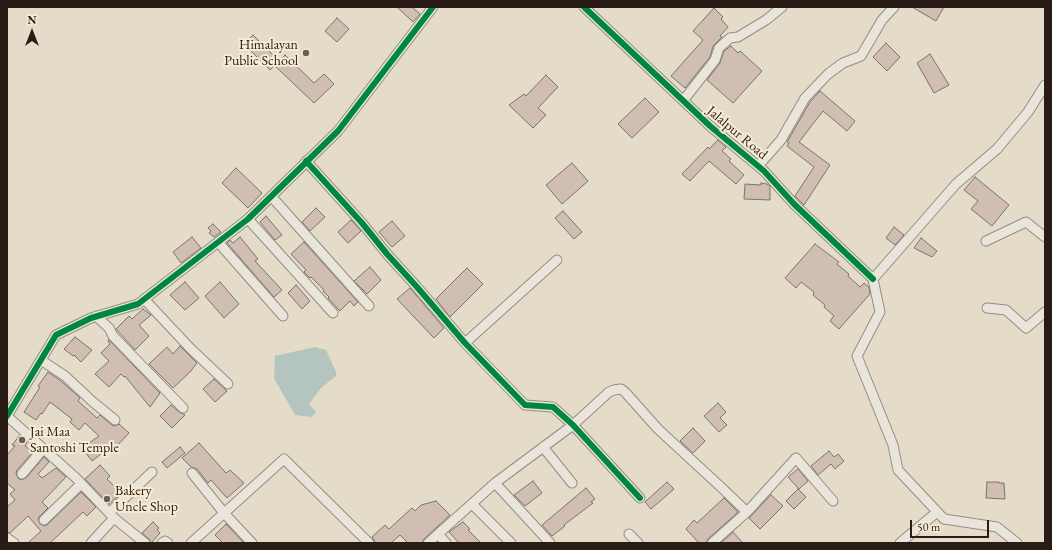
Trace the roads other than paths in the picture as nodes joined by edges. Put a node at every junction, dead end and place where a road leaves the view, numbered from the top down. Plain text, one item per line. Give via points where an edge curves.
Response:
1 (433, 7) edge
2 (584, 7) edge
3 (782, 7) edge
4 (894, 7) edge
5 (1045, 85) edge
6 (686, 97) dead end
7 (306, 161) junction
8 (758, 166) junction
9 (270, 196) junction
10 (248, 219) junction
11 (1045, 237) edge
12 (218, 242) junction
13 (986, 242) dead end
14 (557, 260) dead end
15 (873, 279) junction
16 (144, 299) junction
17 (369, 306) dead end
18 (987, 308) dead end
19 (1045, 312) edge
20 (333, 313) dead end
21 (96, 316) junction
22 (282, 316) dead end
23 (465, 343) junction
24 (41, 360) junction
25 (228, 384) dead end
26 (184, 408) dead end
27 (7, 416) edge
28 (115, 420) dead end
29 (573, 425) junction
30 (543, 447) junction
31 (44, 449) junction
32 (152, 472) dead end
33 (192, 473) dead end
34 (22, 474) dead end
35 (495, 483) junction
36 (572, 483) dead end
37 (81, 484) junction
38 (640, 498) dead end
39 (833, 501) dead end
40 (472, 504) junction
41 (747, 512) junction
42 (937, 512) junction
43 (224, 513) junction
44 (112, 516) junction
45 (44, 520) dead end
46 (438, 534) junction
47 (629, 534) dead end
48 (7, 538) edge
49 (14, 543) edge
50 (91, 543) edge
51 (145, 543) edge
52 (162, 543) edge
53 (168, 543) edge
54 (191, 543) edge
55 (252, 543) edge
56 (369, 543) edge
57 (428, 543) edge
58 (446, 543) edge
59 (511, 543) edge
60 (550, 543) edge
61 (638, 543) edge
62 (712, 543) edge
63 (900, 543) edge
64 (1017, 543) edge

1 - 7 street via 338,131
2 - 8 street, Jalalpur Road via 710,126
3 - 6 street via 766,20 738,37 730,38 718,48 715,60
4 - 8 street via 882,20 861,56 843,63 828,74 805,98 781,140
5 - 15 street via 1028,112 997,149 956,184
7 - 9 street
7 - 23 street
8 - 15 street, Jalalpur Road
9 - 10 street
9 - 17 street
10 - 12 street
10 - 20 street
11 - 13 street via 1026,222
12 - 16 street
12 - 22 street
14 - 23 street
15 - 42 street via 880,312 858,356 893,445 898,470
16 - 21 street via 138,304
16 - 25 street
18 - 19 street via 1006,310 1026,328
21 - 24 street via 56,335
21 - 26 street
23 - 29 street via 525,405 553,407
24 - 27 street
24 - 28 street via 65,376
27 - 31 street
29 - 30 street
29 - 38 street
29 - 41 street via 609,392 621,389 658,430
30 - 35 street
30 - 36 street
31 - 34 street
31 - 37 street
32 - 44 street
33 - 43 street
35 - 40 street
35 - 60 street
37 - 44 street
37 - 45 street
39 - 41 street via 796,458
40 - 46 street
40 - 59 street
41 - 62 street
42 - 63 street
42 - 64 street via 944,519 998,527
43 - 54 street
43 - 55 street
43 - 56 street via 284,459
44 - 50 street
44 - 51 street
46 - 57 street
46 - 58 street
47 - 61 street
48 - 49 street
52 - 53 street

